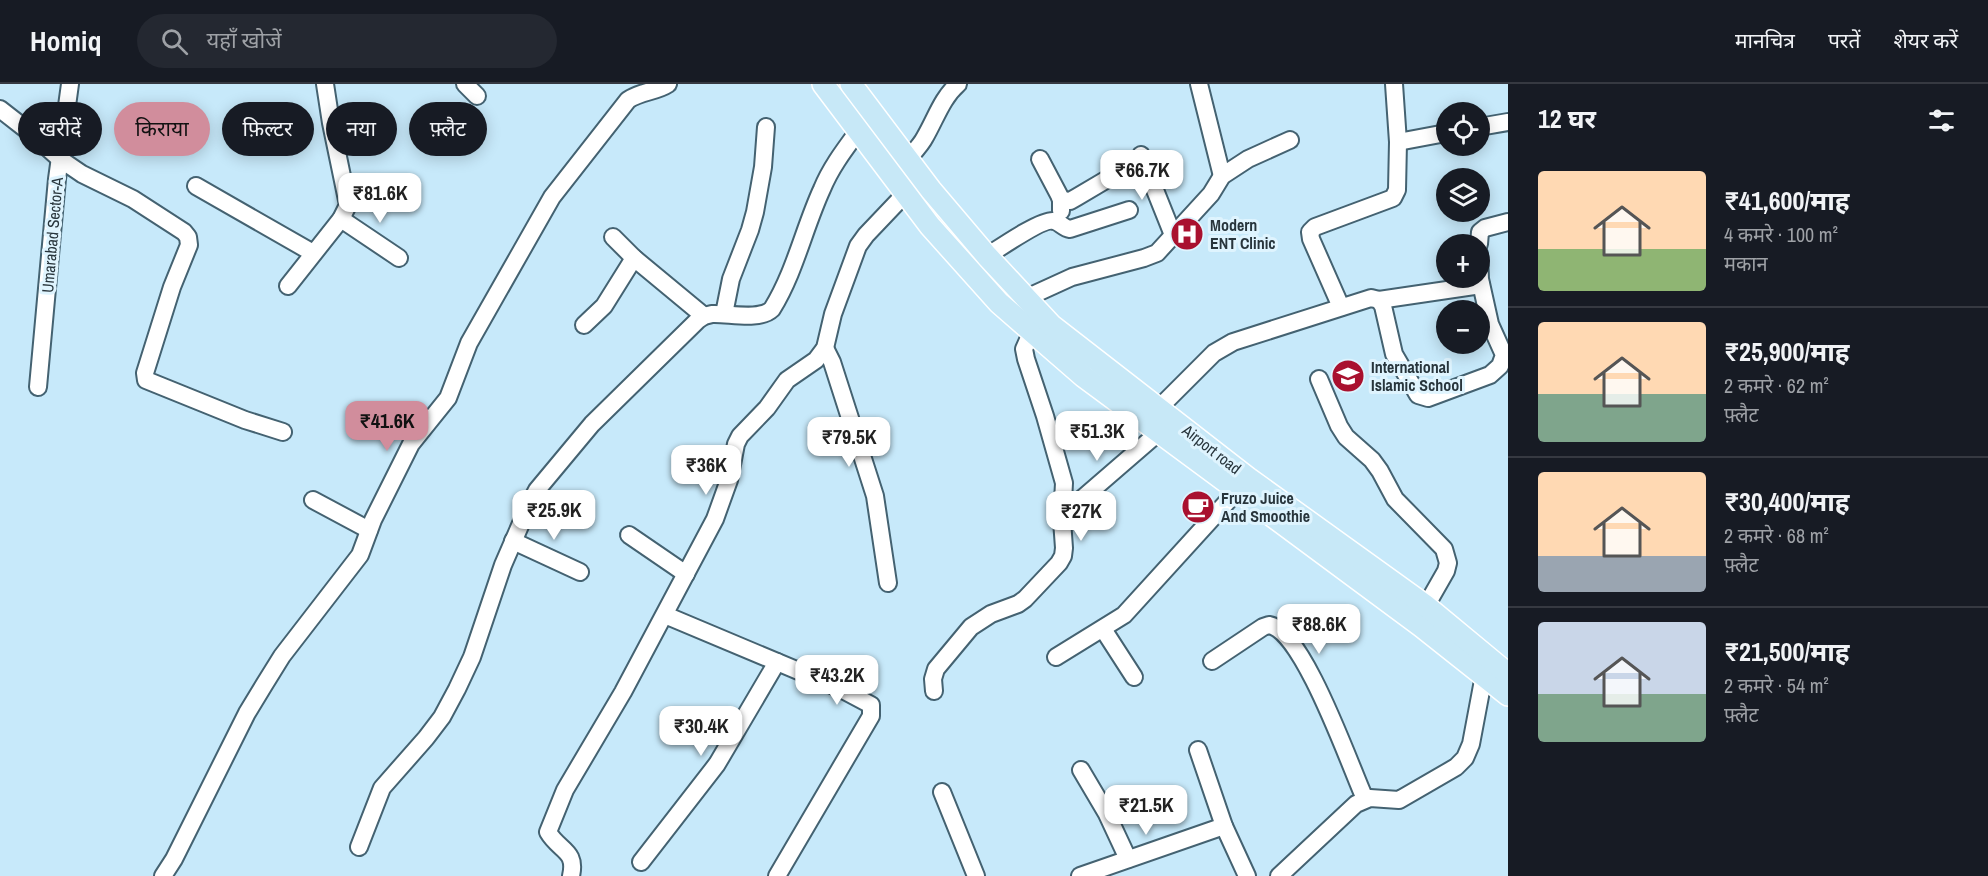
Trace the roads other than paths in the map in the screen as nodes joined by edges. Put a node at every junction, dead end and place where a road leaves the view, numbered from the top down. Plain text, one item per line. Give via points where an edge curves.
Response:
1 (70, 84) edge
2 (325, 84) edge
3 (668, 84) edge
4 (823, 84) edge
5 (851, 84) edge
6 (958, 84) edge
7 (1199, 84) edge
8 (1394, 84) edge
9 (0, 109) edge
10 (1508, 122) edge
11 (1490, 125) edge
12 (766, 127) dead end
13 (859, 130) junction
14 (1436, 135) edge
15 (1290, 140) dead end
16 (1398, 142) junction
17 (1141, 155) dead end
18 (60, 159) junction
19 (1040, 159) dead end
20 (907, 160) junction
21 (1126, 168) dead end
22 (1222, 176) junction
23 (196, 186) dead end
24 (905, 194) junction
25 (1061, 200) junction
26 (1129, 210) dead end
27 (341, 219) junction
28 (1508, 222) edge
29 (1060, 224) junction
30 (1480, 234) edge
31 (1173, 235) junction
32 (613, 237) dead end
33 (314, 253) junction
34 (987, 256) junction
35 (399, 258) dead end
36 (634, 258) junction
37 (288, 286) dead end
38 (1461, 288) edge
39 (1482, 288) edge
40 (1026, 298) junction
41 (1379, 300) junction
42 (1341, 307) junction
43 (724, 314) junction
44 (704, 316) junction
45 (584, 325) dead end
46 (1032, 332) junction
47 (825, 348) junction
48 (1319, 379) dead end
49 (38, 387) dead end
50 (1159, 408) junction
51 (283, 432) dead end
52 (1158, 433) junction
53 (1243, 485) junction
54 (313, 500) dead end
55 (1062, 520) junction
56 (369, 530) junction
57 (628, 535) dead end
58 (513, 541) junction
59 (580, 572) dead end
60 (686, 574) junction
61 (888, 583) dead end
62 (1426, 606) junction
63 (665, 615) junction
64 (1103, 628) junction
65 (1056, 657) dead end
66 (1212, 661) dead end
67 (777, 662) junction
68 (1508, 674) edge
69 (1484, 675) junction
70 (1134, 676) dead end
71 (934, 691) dead end
72 (1508, 695) edge
73 (1198, 750) dead end
74 (1081, 770) dead end
75 (942, 792) dead end
76 (1365, 799) junction
77 (1224, 826) junction
78 (359, 847) dead end
79 (1128, 859) junction
80 (641, 862) dead end
81 (163, 876) edge
82 (571, 876) edge
83 (777, 876) edge
84 (976, 876) edge
85 (1080, 876) edge
86 (1247, 876) edge
87 (1279, 876) edge

1 - 18 street, Umarabad Sector-A
2 - 27 street via 348,200
3 - 56 street via 628,100 552,197 469,342 447,398 411,444
4 - 13 main road
5 - 20 main road, Airport road
6 - 20 street
7 - 22 street
8 - 16 street
9 - 18 street
10 - 11 street
12 - 43 street via 755,212 731,279
13 - 24 main road
13 - 43 street via 822,188 772,309 758,316
14 - 16 street
15 - 22 street
16 - 42 street via 1397,190 1393,198 1310,232
17 - 31 street
18 - 49 street, Umarabad Sector-A
18 - 51 street via 133,199 188,237 189,245 172,287 146,380
19 - 25 street
20 - 34 main road, Airport road
21 - 25 street via 1070,201
22 - 31 street via 1211,194
23 - 33 street
24 - 46 main road via 999,303
24 - 47 street via 858,246
25 - 29 street
26 - 29 street via 1070,229
27 - 33 street
27 - 35 street
28 - 30 street via 1485,228
29 - 34 street via 1050,220 1038,225
31 - 40 street via 1154,255 1072,277
32 - 36 street
33 - 37 street
34 - 40 main road, Airport road
36 - 44 street
36 - 45 street via 604,306
38 - 41 street
39 - 41 street via 1490,324 1504,354 1500,366 1490,375 1428,398 1413,388 1394,354
40 - 50 main road, Airport road via 1051,326
41 - 42 street via 1371,298
42 - 50 street via 1222,347
43 - 44 street
44 - 58 street via 616,399 563,457 537,490
46 - 52 main road
46 - 55 street via 1024,349 1064,483
47 - 60 street via 816,360 787,380 740,436 723,500
47 - 61 street via 875,495
48 - 62 street via 1346,437 1372,460 1395,499 1444,549 1446,571
50 - 53 main road, Airport road
52 - 53 main road
52 - 55 street
53 - 62 main road, Airport road
53 - 64 street via 1124,615
53 - 69 main road
54 - 56 street
55 - 71 street via 1064,548 1059,563 1025,599 970,627 936,669
56 - 81 street via 360,555 282,656 247,713
57 - 60 street
58 - 59 street
58 - 78 street via 458,690 426,738 382,788
60 - 63 street
62 - 68 main road, Airport road
63 - 67 street
63 - 82 street via 565,790 550,825 550,836 571,856
64 - 65 street
64 - 70 street
66 - 76 street via 1263,627 1281,630 1312,674
67 - 80 street via 713,770
67 - 83 street via 866,702 872,710
69 - 72 main road
69 - 76 street via 1465,758 1399,800
73 - 77 street
74 - 79 street
75 - 84 street
76 - 87 street
77 - 79 street
77 - 86 street
79 - 85 street

